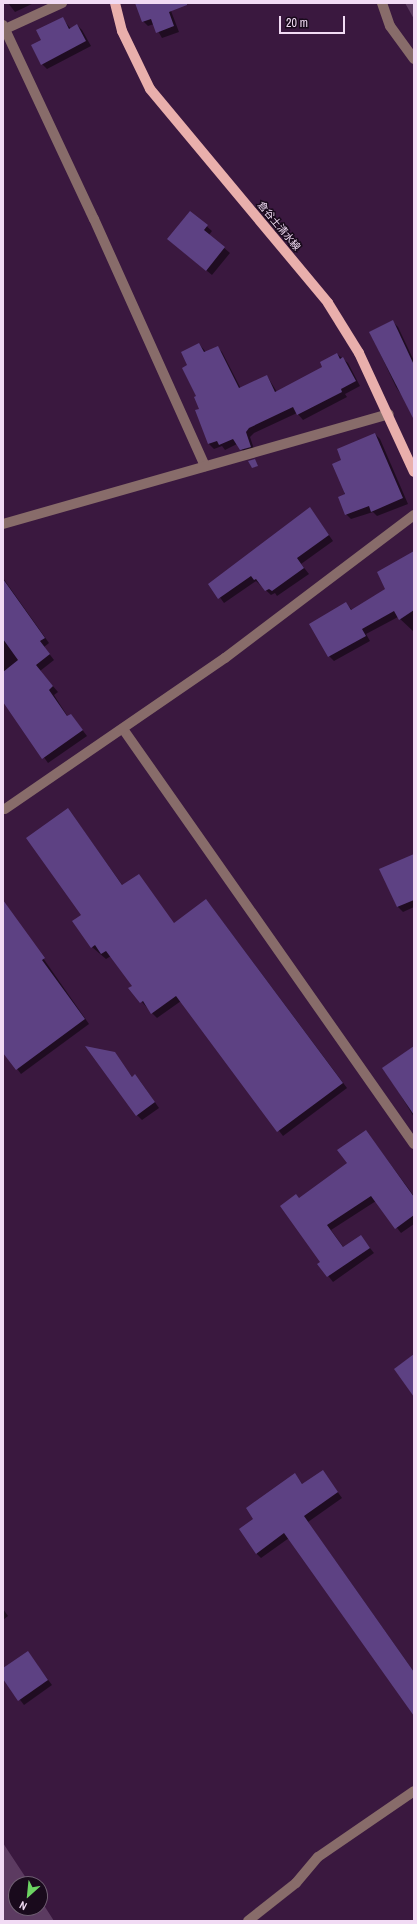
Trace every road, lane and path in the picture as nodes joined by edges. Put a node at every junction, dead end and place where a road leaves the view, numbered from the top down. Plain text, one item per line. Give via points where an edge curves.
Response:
1 (62, 3) edge
2 (115, 3) edge
3 (382, 3) edge
4 (4, 28) edge
5 (414, 59) edge
6 (389, 414) junction
7 (205, 466) junction
8 (414, 472) edge
9 (414, 515) edge
10 (3, 524) edge
11 (123, 729) junction
12 (5, 809) dead end
13 (414, 1144) edge
14 (414, 1792) edge
15 (248, 1921) edge

1 - 4 street
2 - 6 main road, 倉谷土清水線 via 122,31 150,89 328,303 359,353
3 - 5 street via 390,26
4 - 7 street via 94,219
6 - 7 street
6 - 8 main road, 倉谷土清水線
7 - 10 street
9 - 11 street via 225,658
11 - 12 street
11 - 13 street
14 - 15 street via 318,1857 296,1883

